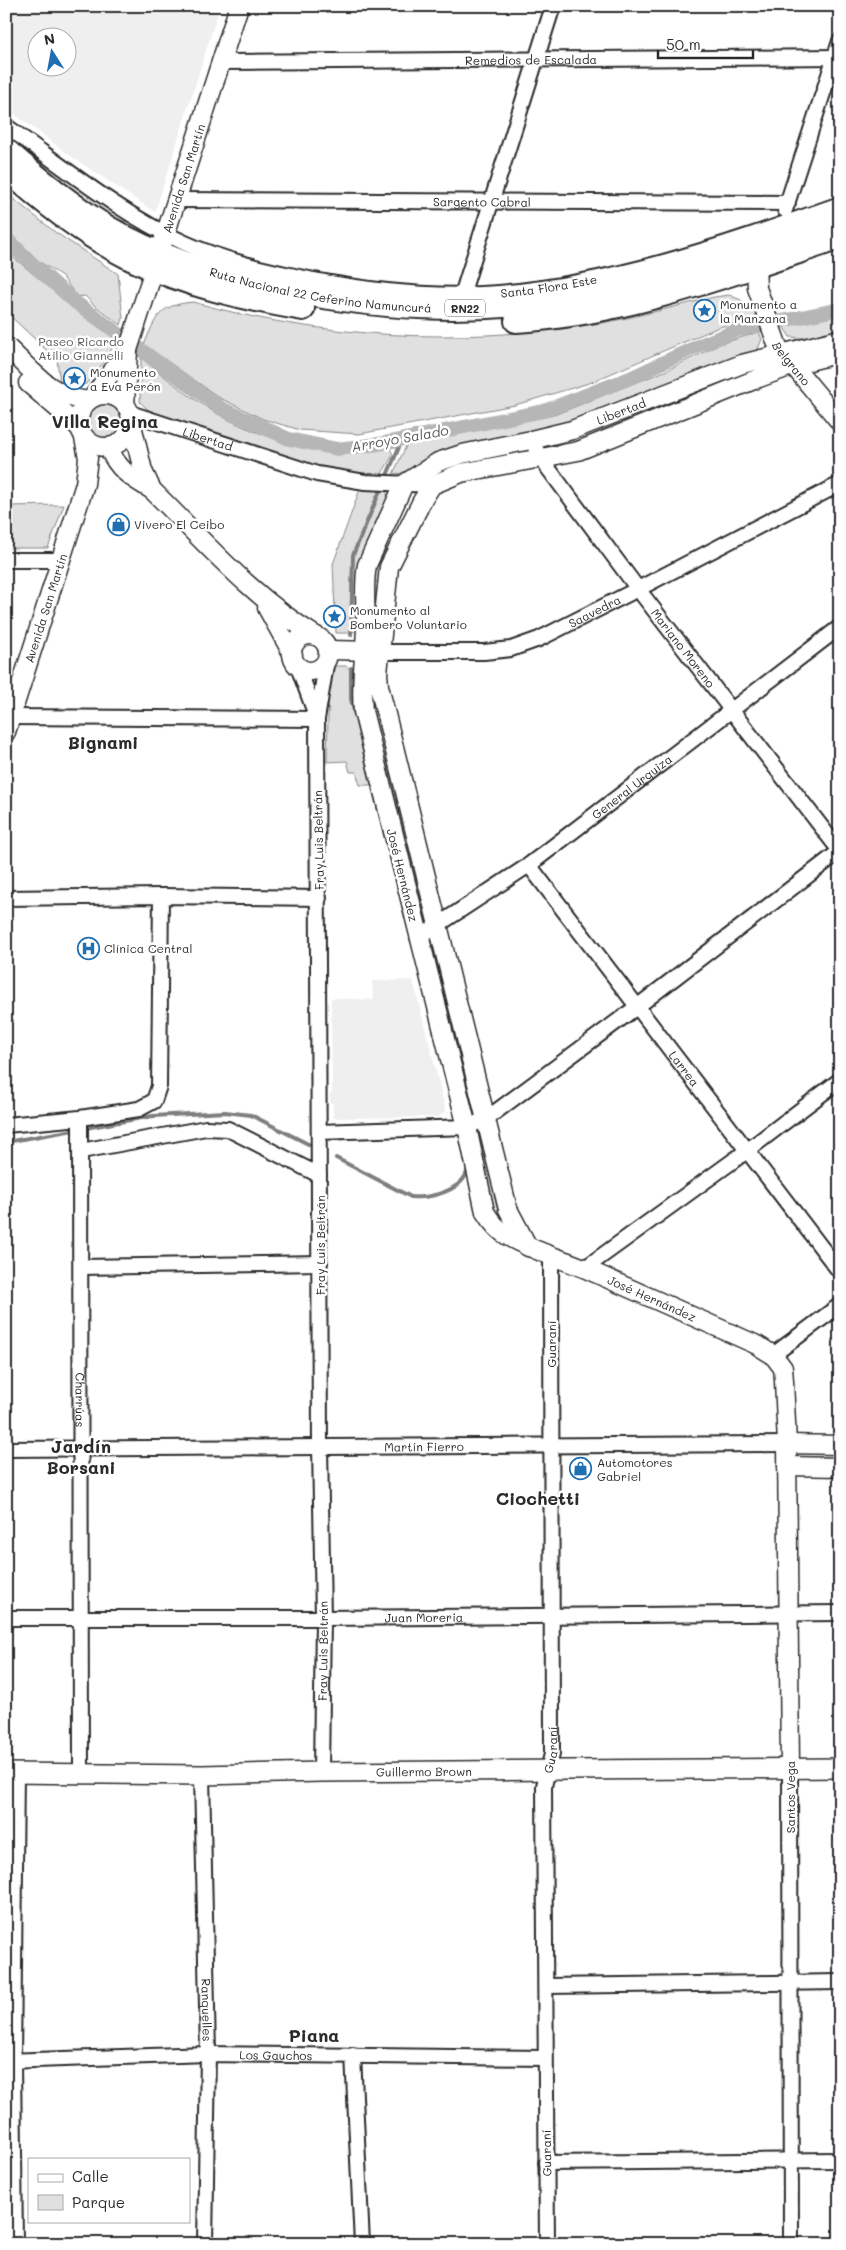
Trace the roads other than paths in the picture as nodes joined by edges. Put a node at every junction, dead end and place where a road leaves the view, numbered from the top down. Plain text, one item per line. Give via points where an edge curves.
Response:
1 (239, 6) edge
2 (553, 6) edge
3 (840, 41) edge
4 (837, 57) edge
5 (536, 59) junction
6 (221, 62) junction
7 (6, 126) edge
8 (6, 150) edge
9 (6, 169) edge
10 (176, 200) junction
11 (491, 202) junction
12 (788, 203) junction
13 (840, 204) edge
14 (840, 219) edge
15 (775, 233) junction
16 (840, 238) edge
17 (160, 252) junction
18 (756, 266) junction
19 (462, 295) junction
20 (840, 339) edge
21 (6, 346) edge
22 (128, 350) junction
23 (840, 353) edge
24 (789, 360) junction
25 (6, 362) edge
26 (91, 399) junction
27 (129, 413) junction
28 (840, 422) edge
29 (81, 433) junction
30 (531, 440) junction
31 (107, 447) junction
32 (542, 460) junction
33 (398, 483) junction
34 (85, 484) junction
35 (840, 484) edge
36 (432, 485) junction
37 (152, 490) junction
38 (6, 560) edge
39 (61, 560) junction
40 (638, 589) junction
41 (259, 595) junction
42 (840, 627) edge
43 (316, 636) junction
44 (372, 651) junction
45 (327, 655) junction
46 (295, 659) junction
47 (731, 709) junction
48 (317, 719) junction
49 (8, 722) edge
50 (840, 851) edge
51 (529, 865) junction
52 (161, 896) junction
53 (6, 898) edge
54 (319, 898) junction
55 (436, 926) junction
56 (418, 938) junction
57 (638, 1006) junction
58 (467, 1040) junction
59 (445, 1046) junction
60 (840, 1080) edge
61 (80, 1118) junction
62 (486, 1119) junction
63 (6, 1125) edge
64 (467, 1127) junction
65 (319, 1132) junction
66 (80, 1145) junction
67 (748, 1150) junction
68 (319, 1175) junction
69 (528, 1248) junction
70 (551, 1254) junction
71 (320, 1264) junction
72 (80, 1267) junction
73 (585, 1268) junction
74 (840, 1272) edge
75 (840, 1305) edge
76 (773, 1355) junction
77 (787, 1444) junction
78 (840, 1445) edge
79 (320, 1446) junction
80 (552, 1446) junction
81 (6, 1449) edge
82 (82, 1449) junction
83 (787, 1466) junction
84 (840, 1467) edge
85 (789, 1613) junction
86 (840, 1613) edge
87 (552, 1615) junction
88 (81, 1617) junction
89 (6, 1618) edge
90 (323, 1618) junction
91 (840, 1768) edge
92 (790, 1769) junction
93 (321, 1772) junction
94 (548, 1772) junction
95 (11, 1773) edge
96 (81, 1773) junction
97 (202, 1775) junction
98 (789, 1982) junction
99 (840, 1982) edge
100 (546, 1986) junction
101 (208, 2054) junction
102 (353, 2054) junction
103 (545, 2058) junction
104 (10, 2061) edge
105 (840, 2160) edge
106 (789, 2161) junction
107 (546, 2163) junction
108 (15, 2244) edge
109 (205, 2244) edge
110 (362, 2244) edge
111 (547, 2244) edge
112 (790, 2244) edge

1 - 6 street, Avenida San Martín
2 - 5 street
3 - 4 street
4 - 5 street, Remedios de Escalada
4 - 12 street
5 - 6 street, Remedios de Escalada
5 - 11 street
6 - 10 street, Avenida San Martín
7 - 17 street, Santa Flora Este via 116,205
8 - 17 highway, Ruta Nacional 22 Ceferino Namuncurá / RN22 via 93,218
9 - 17 highway, Ruta Nacional 22 Ceferino Namuncurá / RN22 via 70,222 109,247
10 - 11 street, Sargento Cabral
10 - 17 street, Avenida San Martín
11 - 12 street, Sargento Cabral
11 - 19 street
12 - 15 street
13 - 15 street, Santa Flora Este
14 - 15 highway, Ruta Nacional 22 Ceferino Namuncurá / RN22
15 - 17 highway, Ruta Nacional 22 Ceferino Namuncurá / RN22 via 658,278 592,294 520,305 453,308 400,308 313,296 214,272
15 - 18 street
15 - 19 street, Santa Flora Este via 596,279
16 - 18 highway, Ruta Nacional 22 Ceferino Namuncurá / RN22
17 - 18 highway, Ruta Nacional 22 Ceferino Namuncurá / RN22 via 205,287 307,310 400,323 521,321 582,312 669,293
17 - 19 street, Santa Flora Este via 204,251 298,276 394,292
17 - 22 street, Avenida San Martín
18 - 24 street, Belgrano via 757,288 773,333
20 - 24 street, Libertad
21 - 26 street via 56,392 70,398
22 - 26 street, Avenida San Martín
22 - 27 street, Avenida San Martín
23 - 24 street, Libertad
24 - 28 street, Belgrano
24 - 30 street, Libertad via 742,364 572,430
24 - 32 street, Libertad via 578,451
25 - 29 street
26 - 27 street via 111,396
26 - 29 street via 79,412
27 - 31 street via 129,432 125,439
27 - 33 street, Libertad via 304,470 348,480
27 - 37 street, Fray Luis Beltrán via 142,471
29 - 31 street via 96,446
29 - 34 street, Avenida San Martín via 88,458
30 - 32 street, Mariano Moreno
30 - 33 street, Libertad via 450,458
31 - 34 street, Avenida San Martín via 104,461
31 - 37 street, Fray Luis Beltrán via 118,466
32 - 36 street, Libertad via 461,473
32 - 40 street, Mariano Moreno
33 - 36 street, Libertad
33 - 44 street, José Hernández via 367,565 366,629
34 - 39 street, Avenida San Martín
35 - 40 street, Saavedra
36 - 44 street, José Hernández via 389,567
37 - 41 street, Fray Luis Beltrán
38 - 39 street
39 - 49 street, Avenida San Martín
40 - 44 street, Saavedra via 539,639 511,649 484,652
40 - 47 street, Mariano Moreno
41 - 43 street, Fray Luis Beltrán
41 - 46 street, Fray Luis Beltrán
42 - 47 street, General Urquiza
43 - 45 street via 324,642
43 - 46 street via 300,639 294,646
44 - 45 street, Saavedra
44 - 55 street, José Hernández
44 - 56 street, José Hernández via 360,686 363,711
45 - 46 street via 321,667 313,670 304,669
45 - 48 street, Fray Luis Beltrán
46 - 48 street, Fray Luis Beltrán
47 - 50 street, Mariano Moreno
47 - 51 street, General Urquiza
48 - 49 street
48 - 54 street, Fray Luis Beltrán
50 - 57 street
51 - 55 street, General Urquiza
51 - 57 street, Larrea
52 - 53 street
52 - 54 street
52 - 61 street via 159,1086 154,1102 138,1109
54 - 65 street, Fray Luis Beltrán
55 - 56 street, General Urquiza
55 - 58 street, José Hernández
56 - 59 street, José Hernández
57 - 62 street
57 - 67 street, Larrea
58 - 59 street
58 - 62 street, José Hernández
59 - 64 street, José Hernández
60 - 67 street
61 - 63 street
61 - 66 street, Charrúas
62 - 64 street
62 - 69 street, José Hernández via 508,1209
64 - 65 street
64 - 69 street, José Hernández via 489,1220
65 - 68 street, Fray Luis Beltrán
66 - 68 street via 206,1128 228,1128
66 - 72 street, Charrúas
67 - 73 street
67 - 74 street, Larrea
68 - 71 street, Fray Luis Beltrán
69 - 70 street, José Hernández
70 - 73 street, José Hernández
70 - 80 street, Guaraní
71 - 72 street
71 - 79 street, Fray Luis Beltrán
72 - 82 street, Charrúas
73 - 76 street, José Hernández
75 - 76 street
76 - 77 street, Santos Vega via 783,1368
77 - 78 street, Martín Fierro
77 - 80 street, Martín Fierro
77 - 83 street, Santos Vega
79 - 80 street, Martín Fierro
79 - 82 street, Martín Fierro
79 - 90 street, Fray Luis Beltrán
80 - 87 street, Guaraní
81 - 82 street, Martín Fierro
82 - 88 street, Charrúas
83 - 84 street
83 - 85 street, Santos Vega
85 - 86 street, Juan Moreria
85 - 87 street, Juan Moreria
85 - 92 street, Santos Vega
87 - 90 street, Juan Moreria
87 - 94 street, Guaraní via 552,1754
88 - 89 street, Juan Moreria
88 - 90 street, Juan Moreria
88 - 96 street, Charrúas
90 - 93 street, Fray Luis Beltrán
91 - 92 main road, Guillermo Brown
92 - 94 main road, Guillermo Brown
92 - 98 street, Santos Vega
93 - 94 main road, Guillermo Brown
93 - 97 main road, Guillermo Brown
94 - 100 street, Guaraní via 544,1786
95 - 96 main road, Guillermo Brown
95 - 104 street
96 - 97 main road, Guillermo Brown
97 - 101 street, Ranquelles
98 - 99 street
98 - 100 street
98 - 106 street, Santos Vega
100 - 103 street, Guaraní
101 - 102 street, Los Gauchos
101 - 104 street, Los Gauchos
101 - 109 street, Ranquelles
102 - 103 street, Los Gauchos
102 - 110 street
103 - 107 street, Guaraní
104 - 108 street
105 - 106 street
106 - 107 street
106 - 112 street, Santos Vega
107 - 111 street, Guaraní

